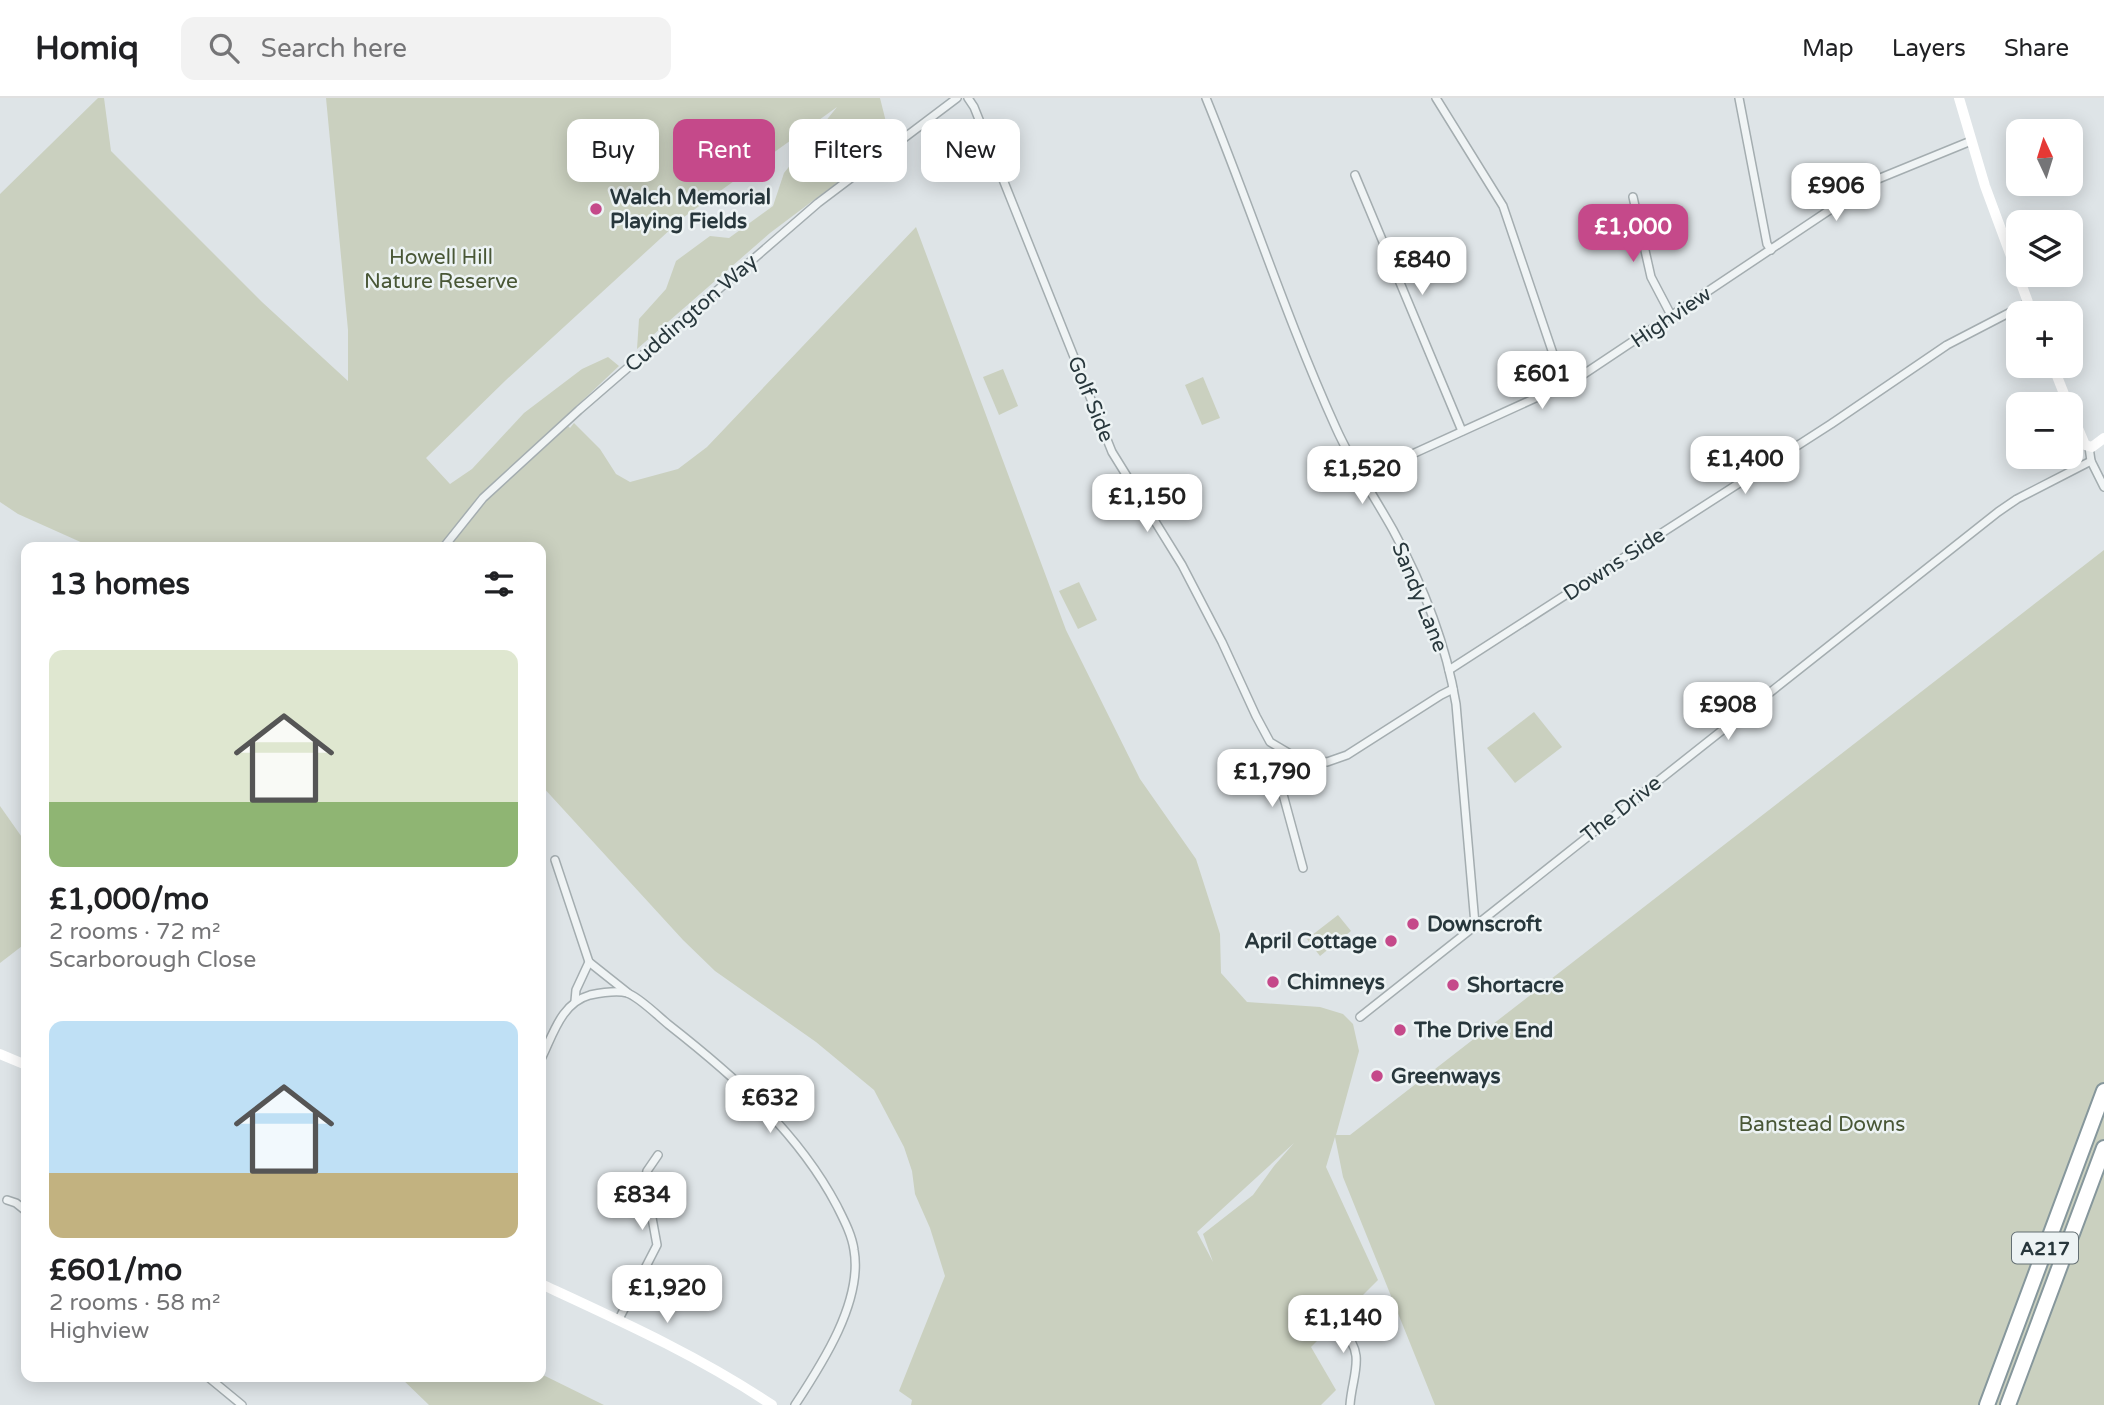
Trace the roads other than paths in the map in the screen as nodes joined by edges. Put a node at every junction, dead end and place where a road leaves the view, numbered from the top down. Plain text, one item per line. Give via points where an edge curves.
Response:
1 (957, 98) edge
2 (968, 98) edge
3 (1206, 98) edge
4 (1436, 98) edge
5 (1739, 98) edge
6 (1959, 98) edge
7 (1971, 141) junction
8 (1355, 175) dead end
9 (1633, 197) dead end
10 (1771, 250) junction
11 (2027, 301) edge
12 (1672, 317) junction
13 (2006, 319) edge
14 (1564, 386) junction
15 (1462, 432) junction
16 (2104, 438) edge
17 (2083, 441) edge
18 (2089, 447) junction
19 (2091, 461) junction
20 (1362, 477) junction
21 (2104, 487) edge
22 (448, 542) edge
23 (1449, 670) junction
24 (1453, 690) junction
25 (1289, 755) junction
26 (555, 860) dead end
27 (1303, 868) dead end
28 (1475, 924) junction
29 (589, 962) junction
30 (628, 993) junction
31 (575, 1000) junction
32 (1360, 1017) dead end
33 (546, 1049) edge
34 (0, 1054) edge
35 (21, 1063) edge
36 (2104, 1091) edge
37 (2104, 1148) edge
38 (658, 1155) dead end
39 (7, 1200) dead end
40 (21, 1207) edge
41 (546, 1286) edge
42 (619, 1319) junction
43 (1350, 1322) dead end
44 (214, 1382) edge
45 (242, 1405) edge
46 (772, 1405) edge
47 (795, 1405) edge
48 (1350, 1405) edge
49 (1987, 1405) edge
50 (2008, 1405) edge

1 - 22 street, Cuddington Way via 818,203 621,373 483,498
2 - 25 street, Golf Side via 1112,452 1182,565 1270,742
3 - 20 street, Sandy Lane via 1294,330
4 - 14 street via 1503,206
5 - 10 street
6 - 7 street
7 - 10 street, Highview via 1883,176
7 - 11 street
8 - 15 street
9 - 12 street via 1651,277
10 - 12 street, Highview
12 - 14 street, Highview
13 - 23 street, Downs Side via 1947,345
14 - 15 street, Highview
15 - 20 street, Highview
16 - 18 street
17 - 18 street
18 - 19 street
19 - 21 street
19 - 28 street, The Drive via 1998,512
20 - 23 street, Sandy Lane via 1412,569
23 - 24 street, Sandy Lane
24 - 25 street via 1347,755 1310,762
24 - 28 street, Sandy Lane
25 - 27 street via 1278,776
26 - 29 street
28 - 32 street, The Drive
29 - 30 street
29 - 31 street
30 - 31 street via 608,992
30 - 47 street via 714,1061 775,1119 821,1179 850,1235 856,1265 851,1295 828,1352
31 - 33 street
34 - 35 street
36 - 49 highway, A217
37 - 50 highway, A217
38 - 42 street via 645,1180 657,1245
39 - 40 street
41 - 42 street
42 - 46 street via 698,1359
43 - 48 street via 1342,1330 1357,1351
44 - 45 street

